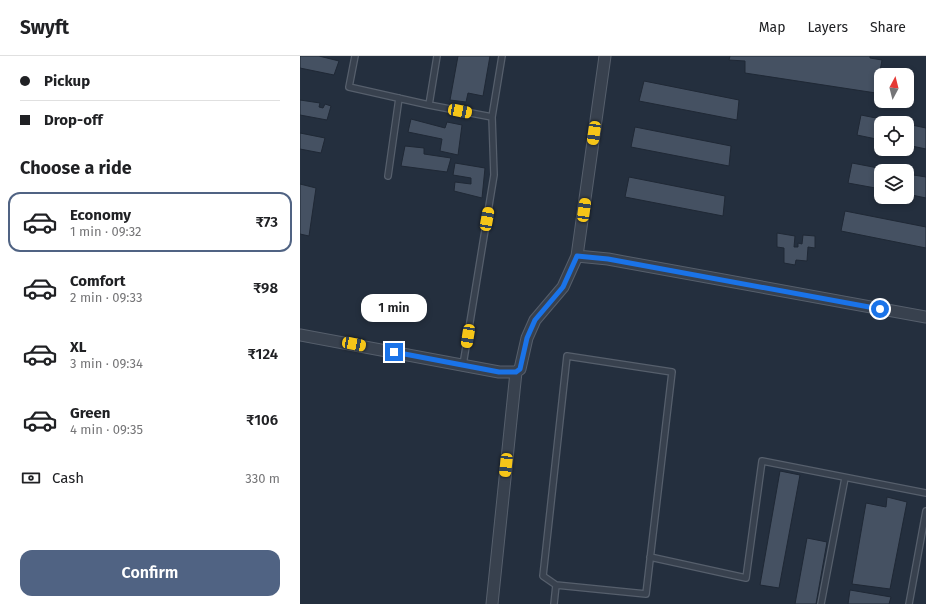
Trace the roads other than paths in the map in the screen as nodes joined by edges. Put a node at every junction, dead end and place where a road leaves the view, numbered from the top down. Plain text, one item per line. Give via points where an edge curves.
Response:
1 (355, 56) edge
2 (437, 56) edge
3 (502, 56) edge
4 (605, 56) edge
5 (399, 98) junction
6 (429, 105) junction
7 (492, 117) junction
8 (388, 176) dead end
9 (577, 256) junction
10 (926, 317) edge
11 (300, 335) edge
12 (463, 365) junction
13 (516, 372) junction
14 (845, 478) junction
15 (926, 493) edge
16 (926, 511) edge
17 (650, 557) junction
18 (556, 585) junction
19 (492, 604) edge
20 (554, 604) edge
21 (821, 604) edge
22 (908, 604) edge

1 - 5 lane via 349,87
2 - 6 lane
3 - 7 lane
4 - 9 street
5 - 6 lane
5 - 8 lane
6 - 7 lane
7 - 12 lane via 494,175
9 - 10 street via 608,259
9 - 13 street via 563,287 535,320 527,338 520,369
11 - 12 street
12 - 13 street via 499,372
13 - 19 street
14 - 15 lane
14 - 17 lane via 762,461 746,578
14 - 21 lane
16 - 22 lane
17 - 18 lane via 646,594
17 - 18 lane via 672,372 567,356 543,576
18 - 20 lane

